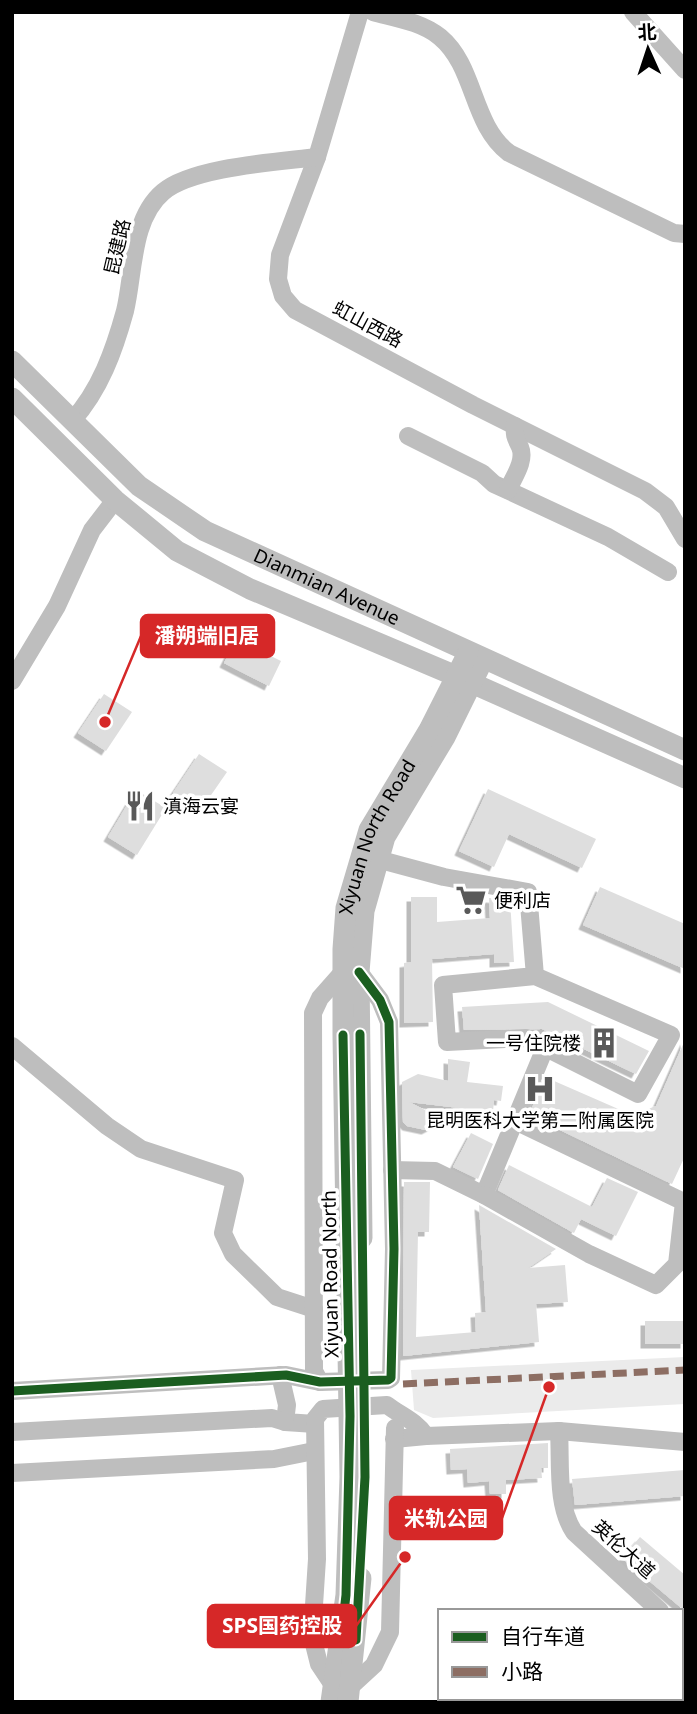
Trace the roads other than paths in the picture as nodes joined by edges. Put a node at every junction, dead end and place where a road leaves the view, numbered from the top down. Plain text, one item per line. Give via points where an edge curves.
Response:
1 (360, 12) edge
2 (373, 12) edge
3 (634, 12) edge
4 (685, 70) edge
5 (317, 158) junction
6 (685, 234) edge
7 (12, 361) edge
8 (12, 398) edge
9 (72, 421) junction
10 (515, 426) junction
11 (408, 436) dead end
12 (508, 490) junction
13 (115, 500) junction
14 (685, 539) edge
15 (667, 572) dead end
16 (475, 656) junction
17 (464, 679) junction
18 (12, 681) edge
19 (685, 750) edge
20 (685, 778) edge
21 (377, 859) junction
22 (351, 972) junction
23 (535, 976) junction
24 (351, 1034) joint
25 (545, 1048) junction
26 (13, 1049) edge
27 (515, 1121) junction
28 (392, 1170) junction
29 (484, 1195) junction
30 (681, 1265) edge
31 (314, 1309) junction
32 (280, 1375) junction
33 (320, 1382) junction
34 (12, 1391) edge
35 (395, 1414) junction
36 (285, 1422) junction
37 (315, 1424) junction
38 (12, 1432) edge
39 (559, 1432) junction
40 (426, 1436) junction
41 (394, 1439) junction
42 (685, 1442) edge
43 (314, 1451) junction
44 (12, 1473) edge
45 (658, 1609) edge
46 (340, 1694) edge

1 - 5 street, 虹山西路
2 - 6 street via 438,35 455,53 495,142 509,153 674,233
3 - 4 street
5 - 9 street, 昆建路 via 209,173 163,192 148,210 140,234 125,311 102,376
5 - 10 street, 虹山西路 via 280,254 278,279 283,296 295,310
7 - 9 main road, Dianmian Avenue
8 - 13 main road, Dianmian Avenue
9 - 16 main road, Dianmian Avenue via 139,486 205,531
10 - 12 street via 513,437 522,460
10 - 14 street, 虹山西路 via 645,491 666,508
11 - 12 street
12 - 15 street via 608,537
13 - 17 main road, Dianmian Avenue via 177,551 250,589
13 - 18 street via 92,530 57,606
16 - 17 main road, Xiyuan North Road
16 - 19 main road, Dianmian Avenue
17 - 20 main road, Dianmian Avenue
17 - 21 main road, Xiyuan North Road via 445,737 385,837
17 - 22 main road, Xiyuan North Road via 369,830 346,908
21 - 22 main road, Xiyuan North Road
21 - 23 street via 444,877 528,891
22 - 24 main road, Xiyuan North Road
22 - 28 street via 380,1000 389,1022
22 - 31 street via 320,998 313,1013
23 - 25 street via 443,985 447,1042 526,1038
23 - 25 street via 671,1035 638,1094
24 - 46 main road, Xiyuan Road North via 349,1639
25 - 27 street
26 - 31 street via 141,1149 235,1180 223,1233 233,1254 277,1297
27 - 29 street
27 - 30 street via 684,1202
28 - 29 street via 435,1171
28 - 33 street via 393,1373 388,1380
29 - 30 street via 589,1254 656,1285
31 - 33 street via 314,1371
32 - 33 street
32 - 34 street
32 - 36 street via 287,1405
35 - 37 street via 387,1405 323,1409
35 - 40 street via 406,1416
35 - 41 street
36 - 37 street
36 - 38 street via 272,1418
37 - 43 street
39 - 40 street
39 - 42 street
39 - 45 street, 英伦大道 via 568,1522
40 - 41 street
41 - 46 street via 390,1632 374,1665
43 - 44 street via 274,1459
43 - 46 street via 317,1559 312,1636 318,1664

